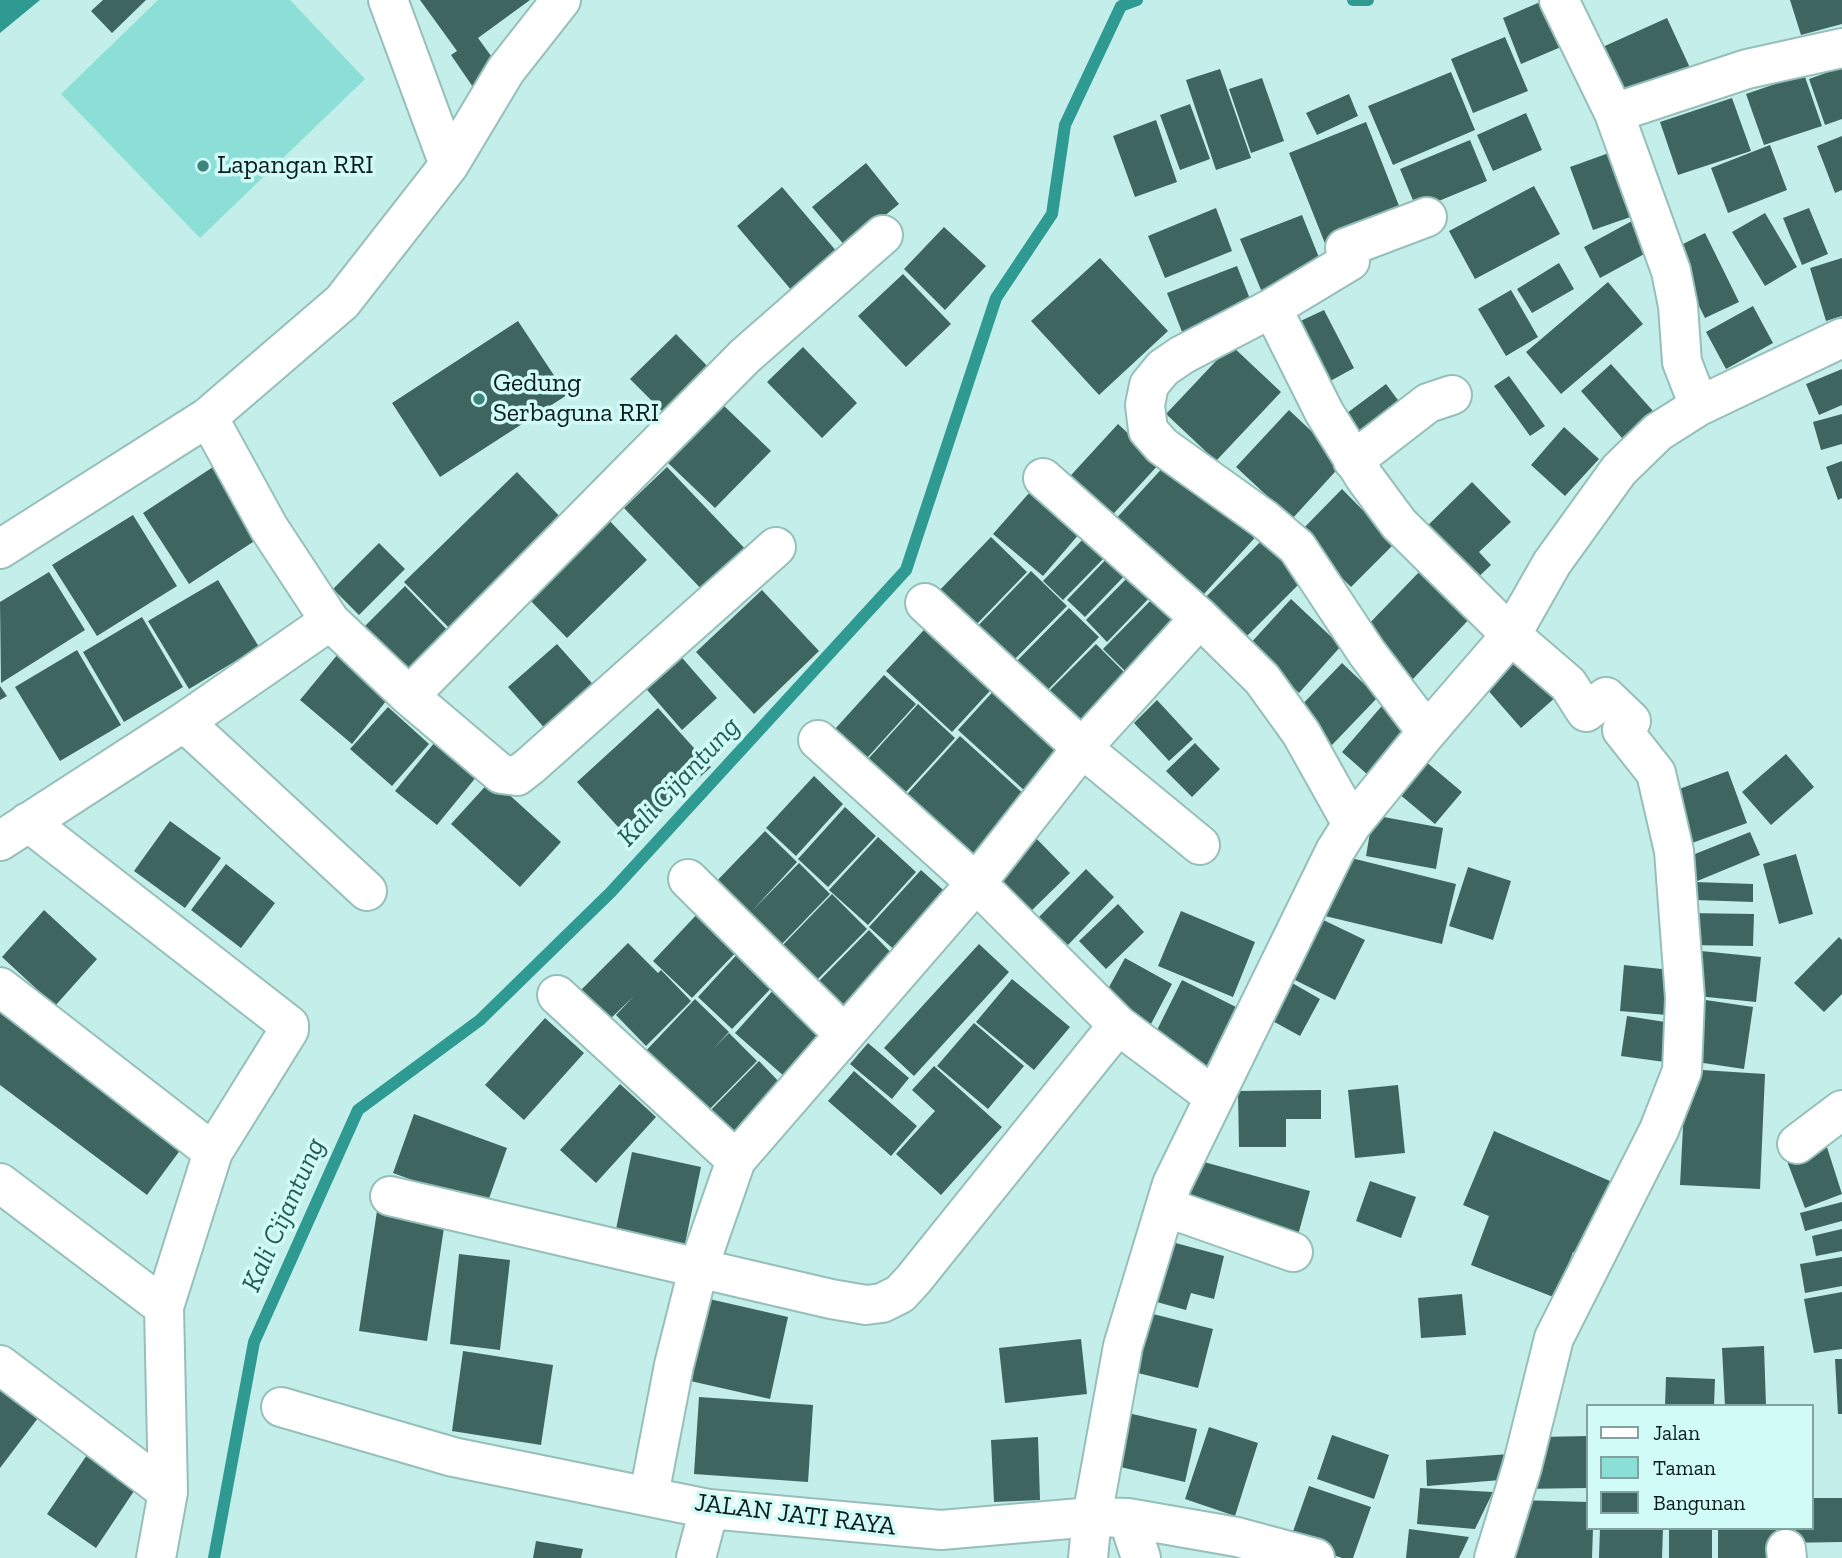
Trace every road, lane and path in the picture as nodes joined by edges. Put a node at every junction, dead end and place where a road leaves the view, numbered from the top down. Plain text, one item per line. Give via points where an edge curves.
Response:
1 (388, 0) edge
2 (561, 0) edge
3 (1559, 0) edge
4 (1842, 48) edge
5 (1614, 113) junction
6 (449, 165) junction
7 (1427, 217) dead end
8 (883, 235) dead end
9 (1272, 308) junction
10 (1842, 338) edge
11 (1452, 395) dead end
12 (1699, 406) junction
13 (208, 417) junction
14 (1353, 461) junction
15 (1043, 478) dead end
16 (776, 547) dead end
17 (0, 549) edge
18 (925, 603) dead end
19 (1200, 618) junction
20 (331, 621) junction
21 (1511, 635) junction
22 (409, 696) junction
23 (184, 722) junction
24 (1427, 732) junction
25 (818, 740) dead end
26 (1082, 748) junction
27 (1352, 824) junction
28 (14, 832) edge
29 (1200, 845) dead end
30 (688, 879) dead end
31 (976, 884) junction
32 (367, 891) dead end
33 (0, 987) edge
34 (557, 995) dead end
35 (1118, 1026) junction
36 (844, 1034) junction
37 (1213, 1096) junction
38 (1842, 1110) edge
39 (1797, 1144) dead end
40 (213, 1152) junction
41 (736, 1160) junction
42 (0, 1184) edge
43 (390, 1196) dead end
44 (1165, 1207) junction
45 (1293, 1252) dead end
46 (699, 1266) junction
47 (164, 1307) junction
48 (0, 1365) edge
49 (281, 1407) dead end
50 (168, 1492) junction
51 (649, 1495) junction
52 (709, 1509) junction
53 (1110, 1518) junction
54 (156, 1558) edge
55 (696, 1558) edge
56 (1088, 1558) edge
57 (1141, 1558) edge
58 (1315, 1558) edge
59 (1494, 1558) edge

1 - 6 street
2 - 6 street via 506,70
3 - 5 street
4 - 5 street via 1748,69
5 - 12 street via 1671,271 1682,362
6 - 13 street via 342,302
7 - 9 street via 1345,248 1350,261
8 - 22 street via 745,356
9 - 14 street via 1303,375
9 - 24 street via 1163,368 1149,385 1145,405 1149,430 1162,446 1297,547 1367,653
10 - 12 street
11 - 14 street via 1428,403
12 - 21 street via 1658,432 1619,470 1559,552
13 - 17 street
13 - 20 street via 269,528
14 - 21 street via 1399,524
15 - 19 street
16 - 22 street via 517,776 501,774
18 - 26 street
19 - 26 street
19 - 27 street via 1262,679 1301,733
20 - 22 street
20 - 23 street
21 - 24 street
21 - 59 street via 1568,684 1586,712 1606,697 1631,721 1622,730 1656,773 1674,851 1685,998 1682,1072 1659,1130 1554,1338
23 - 28 street
23 - 32 street
24 - 27 street
25 - 31 street
26 - 29 street
26 - 31 street
27 - 37 street
28 - 40 street via 289,1025
30 - 36 street
31 - 35 street
31 - 36 street
33 - 40 street
34 - 41 street
35 - 37 street
35 - 46 street via 913,1280 891,1300 866,1305 843,1301
36 - 41 street
37 - 44 street
38 - 39 street
40 - 47 street
41 - 46 street
42 - 47 street
43 - 46 street
44 - 45 street
44 - 53 street via 1123,1346
46 - 51 street
47 - 50 street
48 - 50 street
49 - 51 street, JALAN JATI RAYA via 453,1457
50 - 54 street
51 - 52 street, JALAN JATI RAYA
52 - 53 street, JALAN JATI RAYA via 941,1530
52 - 55 street
53 - 56 street
53 - 57 street
53 - 58 street, JALAN JATI RAYA via 1237,1537

